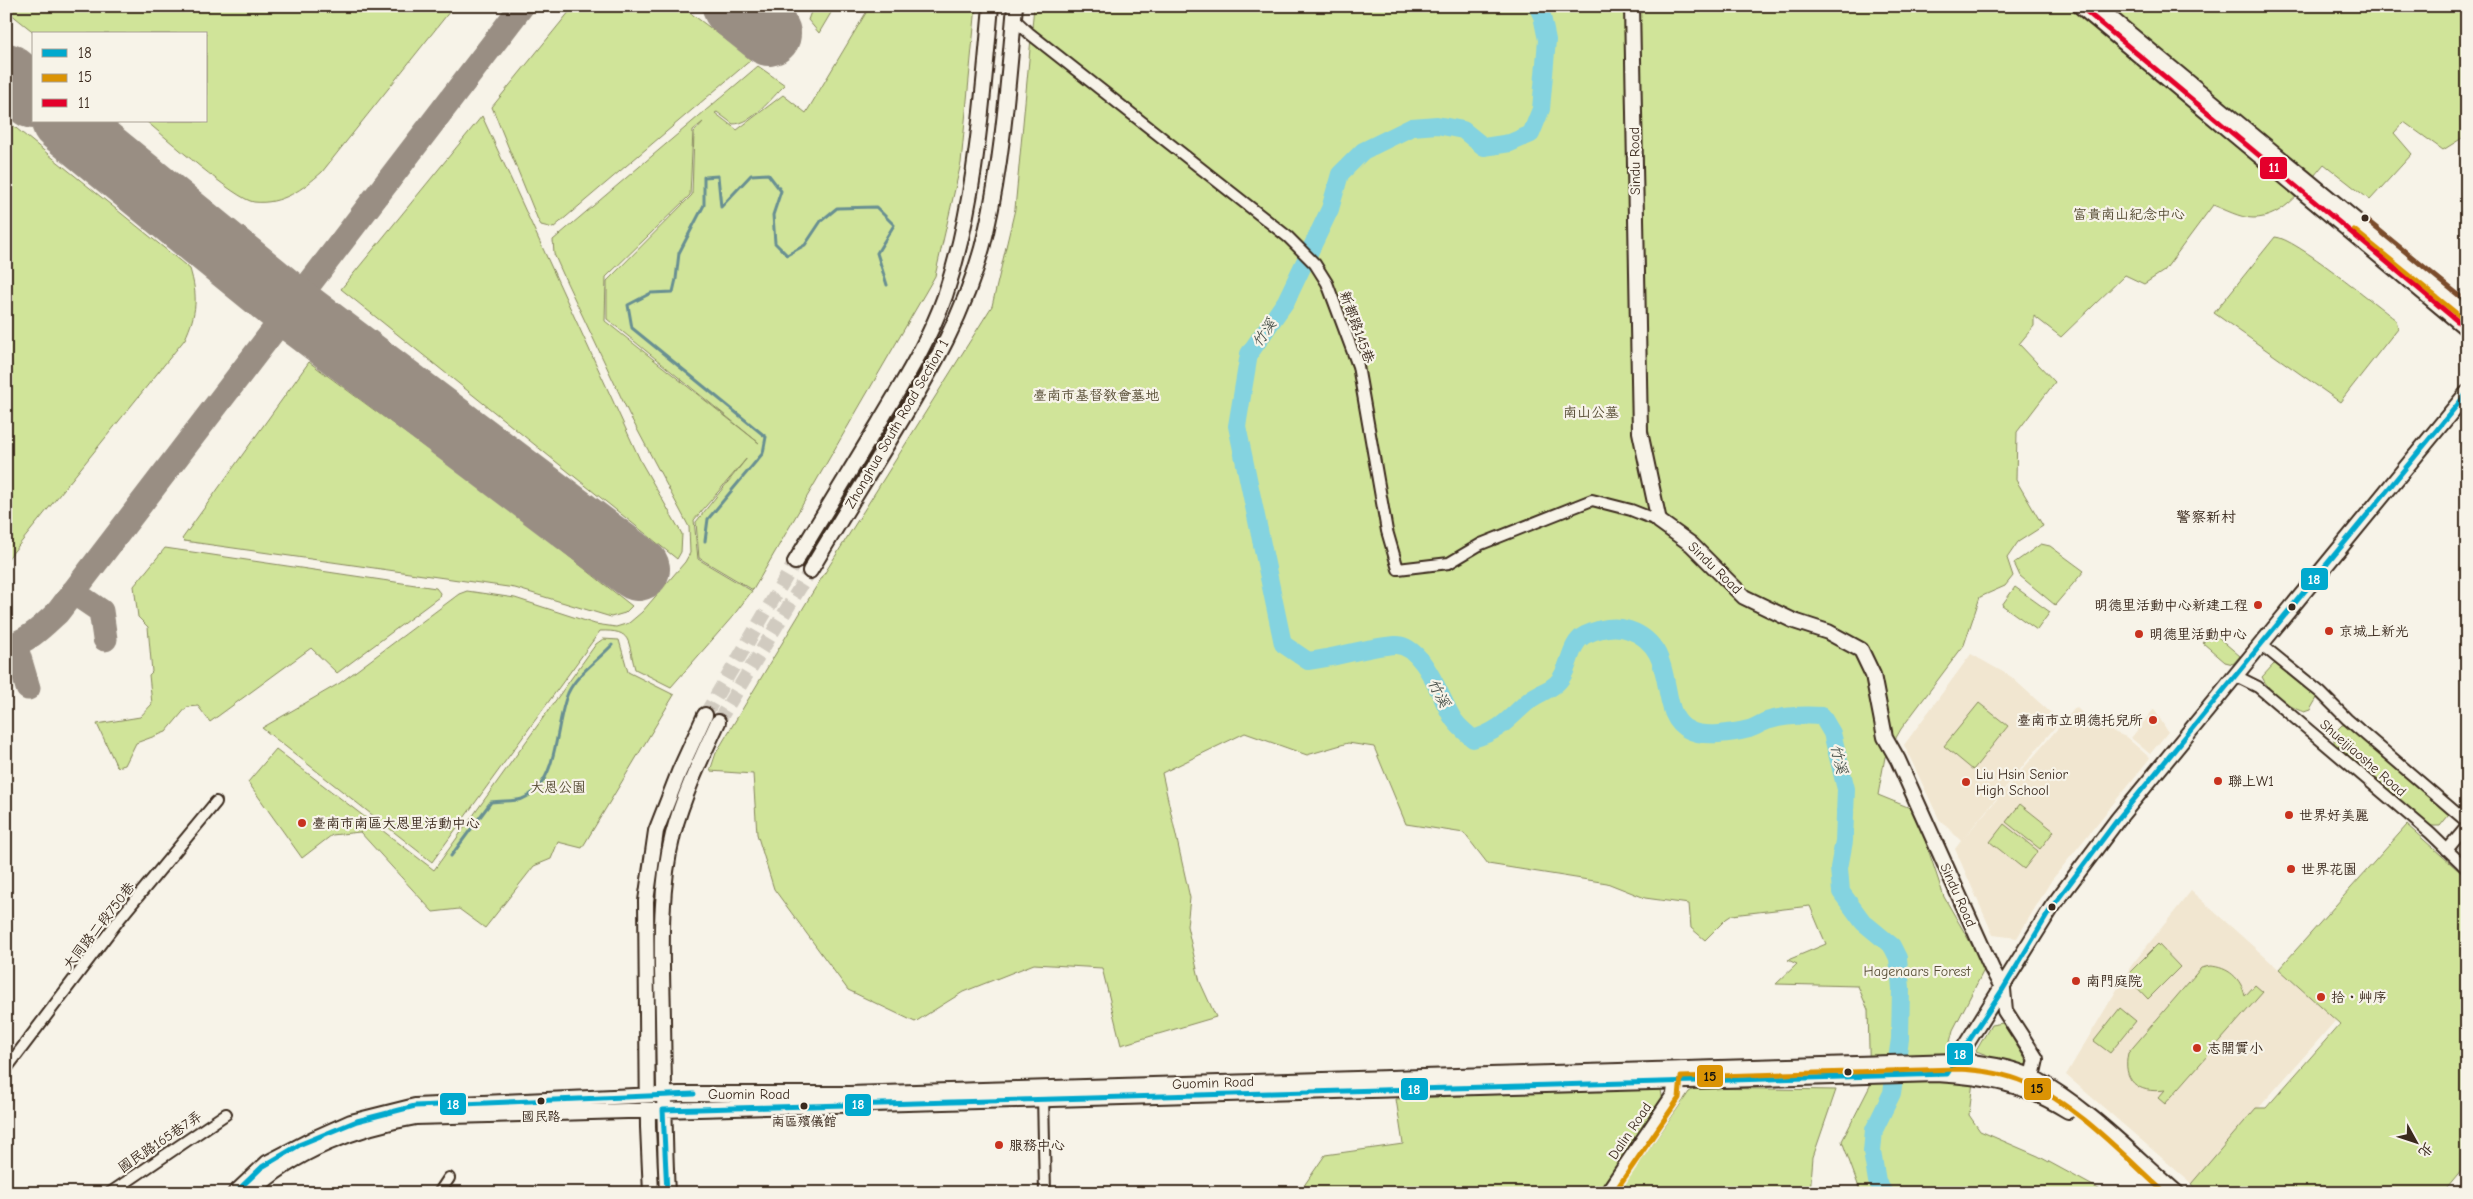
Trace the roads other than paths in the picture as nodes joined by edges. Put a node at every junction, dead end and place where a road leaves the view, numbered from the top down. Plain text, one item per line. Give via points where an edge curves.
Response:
1 (991, 6) edge
2 (1632, 6) edge
3 (2080, 6) edge
4 (2096, 6) edge
5 (1014, 13) edge
6 (2467, 312) edge
7 (2467, 329) edge
8 (2467, 393) edge
9 (1660, 522) junction
10 (795, 562) tunnel mouth
11 (810, 571) tunnel mouth
12 (2262, 645) junction
13 (2236, 676) junction
14 (704, 715) tunnel mouth
15 (718, 722) tunnel mouth
16 (216, 802) dead end
17 (2467, 824) edge
18 (2447, 850) junction
19 (2467, 869) edge
20 (2003, 989) junction
21 (1956, 1061) junction
22 (1933, 1068) junction
23 (6, 1069) edge
24 (1947, 1074) junction
25 (1674, 1076) junction
26 (2031, 1083) junction
27 (1043, 1093) junction
28 (664, 1095) junction
29 (648, 1103) junction
30 (663, 1110) junction
31 (226, 1114) dead end
32 (449, 1178) dead end
33 (110, 1193) edge
34 (235, 1193) edge
35 (251, 1193) edge
36 (440, 1193) edge
37 (651, 1193) edge
38 (667, 1193) edge
39 (1045, 1193) edge
40 (1605, 1193) edge
41 (2164, 1193) edge
42 (2177, 1193) edge

1 - 10 street, Zhonghua South Road Section 1 via 978,144 963,233 944,297 928,337 904,380
2 - 9 street, Sindu Road via 1640,432
3 - 7 street
4 - 6 street
5 - 9 street, 新都路145巷 via 1028,34 1288,237 1315,264 1327,283 1358,366 1387,531 1398,569 1449,563 1481,544 1592,500
5 - 11 street, Zhonghua South Road Section 1 via 999,161 986,233 962,307 923,385
8 - 12 street
9 - 20 street, Sindu Road via 1691,544 1744,597 1794,621 1828,632 1861,650 1873,675 1885,737
12 - 13 street
12 - 17 street, Shueijiaoshe Road via 2321,693 2346,719
13 - 18 street, Shueijiaoshe Road via 2258,687
13 - 20 street via 2118,819 2052,907
14 - 29 street via 656,831 646,901
15 - 28 street via 690,780 673,835 664,891
16 - 23 street, 大同路二段750巷 via 121,917
17 - 18 street
18 - 19 street, Shueijiaoshe Road
20 - 21 street
20 - 26 street, Sindu Road via 2005,1011 2036,1059
21 - 22 street
21 - 24 street
21 - 26 street via 1971,1061
22 - 24 street
22 - 25 street, Guomin Road
24 - 26 street
25 - 27 street, Guomin Road
25 - 40 street, Dalin Road via 1672,1094
26 - 41 street via 2068,1110
26 - 42 street via 2081,1109
27 - 28 street, Guomin Road
27 - 30 street, Guomin Road
27 - 39 street
28 - 29 street, Guomin Road
28 - 30 street
29 - 30 street, Guomin Road
29 - 34 street, Guomin Road via 414,1106 378,1113 351,1122 267,1163
29 - 35 street, Guomin Road via 408,1118 353,1132 318,1147 266,1179
29 - 37 street
30 - 38 street
31 - 33 street, 國民路165巷7弄
32 - 36 street

